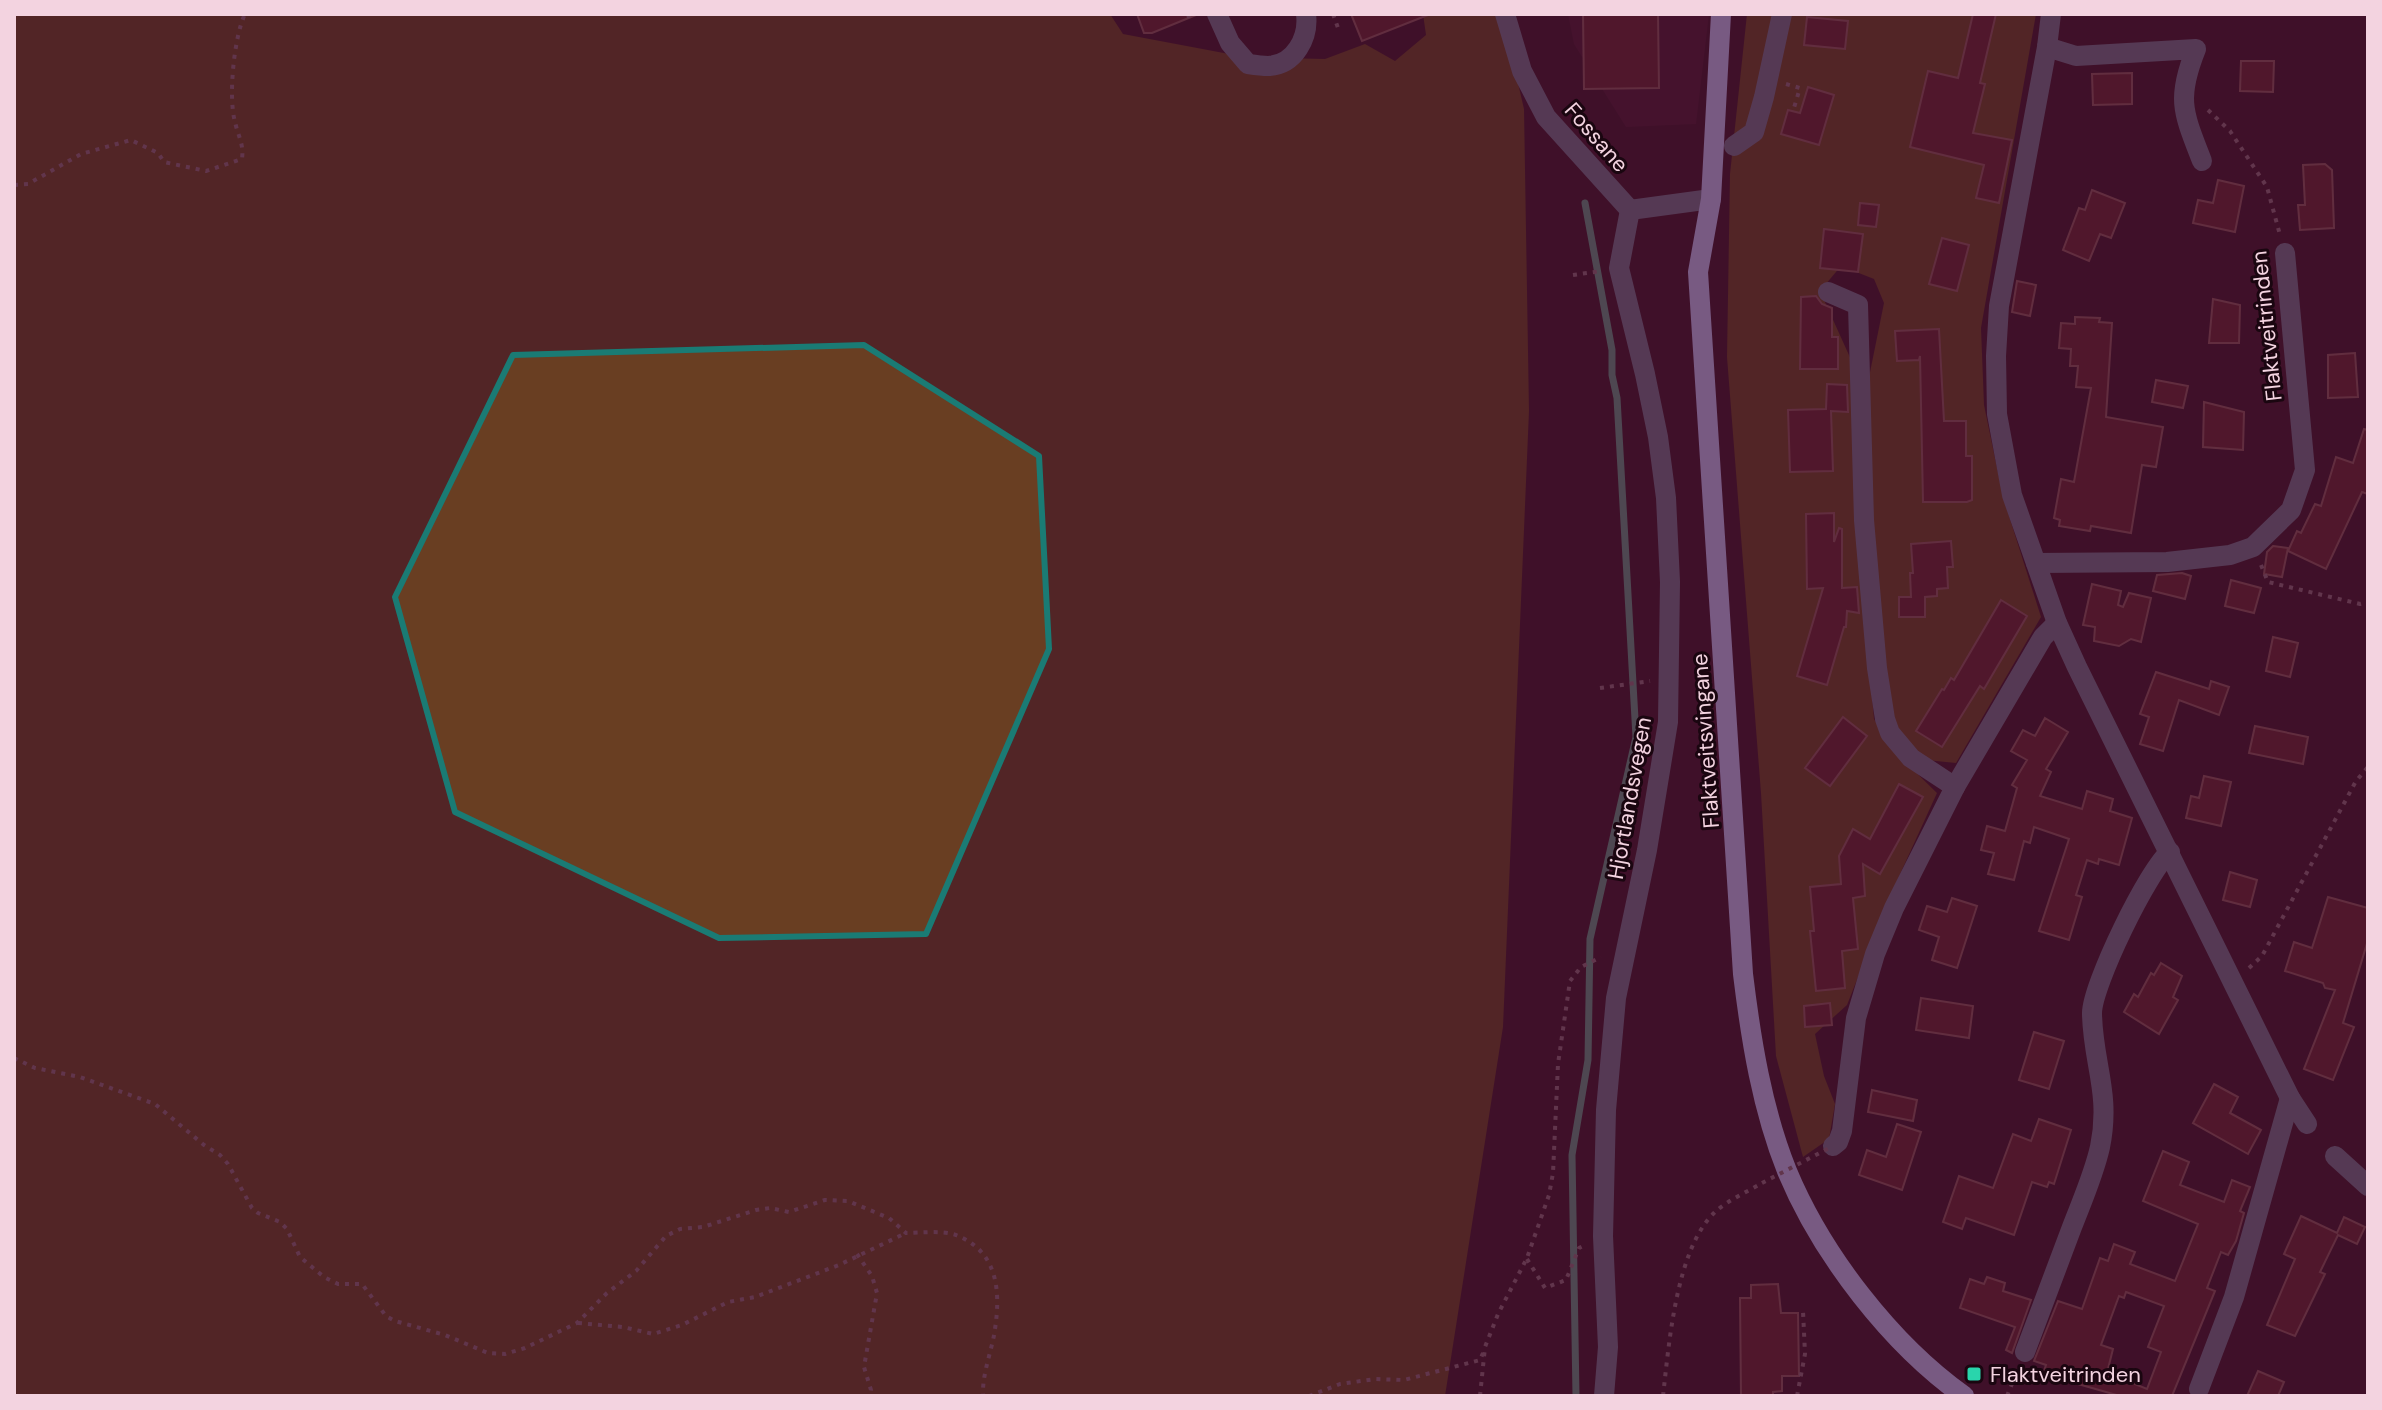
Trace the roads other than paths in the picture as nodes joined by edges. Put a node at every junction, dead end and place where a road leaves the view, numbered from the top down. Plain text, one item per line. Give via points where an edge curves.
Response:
1 (1217, 14) edge
2 (1306, 14) edge
3 (1505, 14) edge
4 (1721, 14) edge
5 (1782, 14) edge
6 (2051, 14) edge
7 (2047, 47) junction
8 (1734, 146) dead end
9 (2202, 161) dead end
10 (1711, 199) junction
11 (1630, 210) junction
12 (2285, 253) road end
13 (1828, 292) dead end
14 (2036, 563) junction
15 (2057, 623) junction
16 (1955, 787) junction
17 (2170, 852) junction
18 (2290, 1098) junction
19 (2307, 1124) dead end
20 (1833, 1146) road end
21 (2335, 1156) dead end
22 (2368, 1186) edge
23 (2025, 1352) road end
24 (2199, 1389) dead end
25 (1604, 1396) edge
26 (1964, 1396) edge

1 - 2 street via 1230,43 1248,64 1271,66 1296,54 1308,30
3 - 11 street, Fossane via 1522,71 1546,117
4 - 10 main road, Flaktveitsvingane
5 - 8 street via 1754,132
6 - 7 street
7 - 9 street via 2076,56 2196,49 2183,86 2188,126
7 - 14 street via 1999,306 1996,356 1997,414 2012,495
10 - 11 street
10 - 26 main road, Flaktveitsvingane via 1698,272 1701,348 1750,1037 1787,1171 1809,1213 1888,1330
11 - 25 street, Hjortlandsvegen via 1619,268 1664,483 1670,582 1668,722 1616,998 1606,1110
12 - 14 street, Flaktveitrinden via 2305,470 2291,510 2253,547 2230,555 2167,562
13 - 16 street via 1858,305 1864,520 1885,719 1911,758
14 - 15 street
15 - 16 street via 2043,637
15 - 17 street
16 - 20 street via 1894,908 1862,991 1842,1131
17 - 18 street
17 - 23 street via 2137,901 2093,997 2104,1092 2101,1139
18 - 19 street
18 - 24 street via 2234,1297
21 - 22 street

